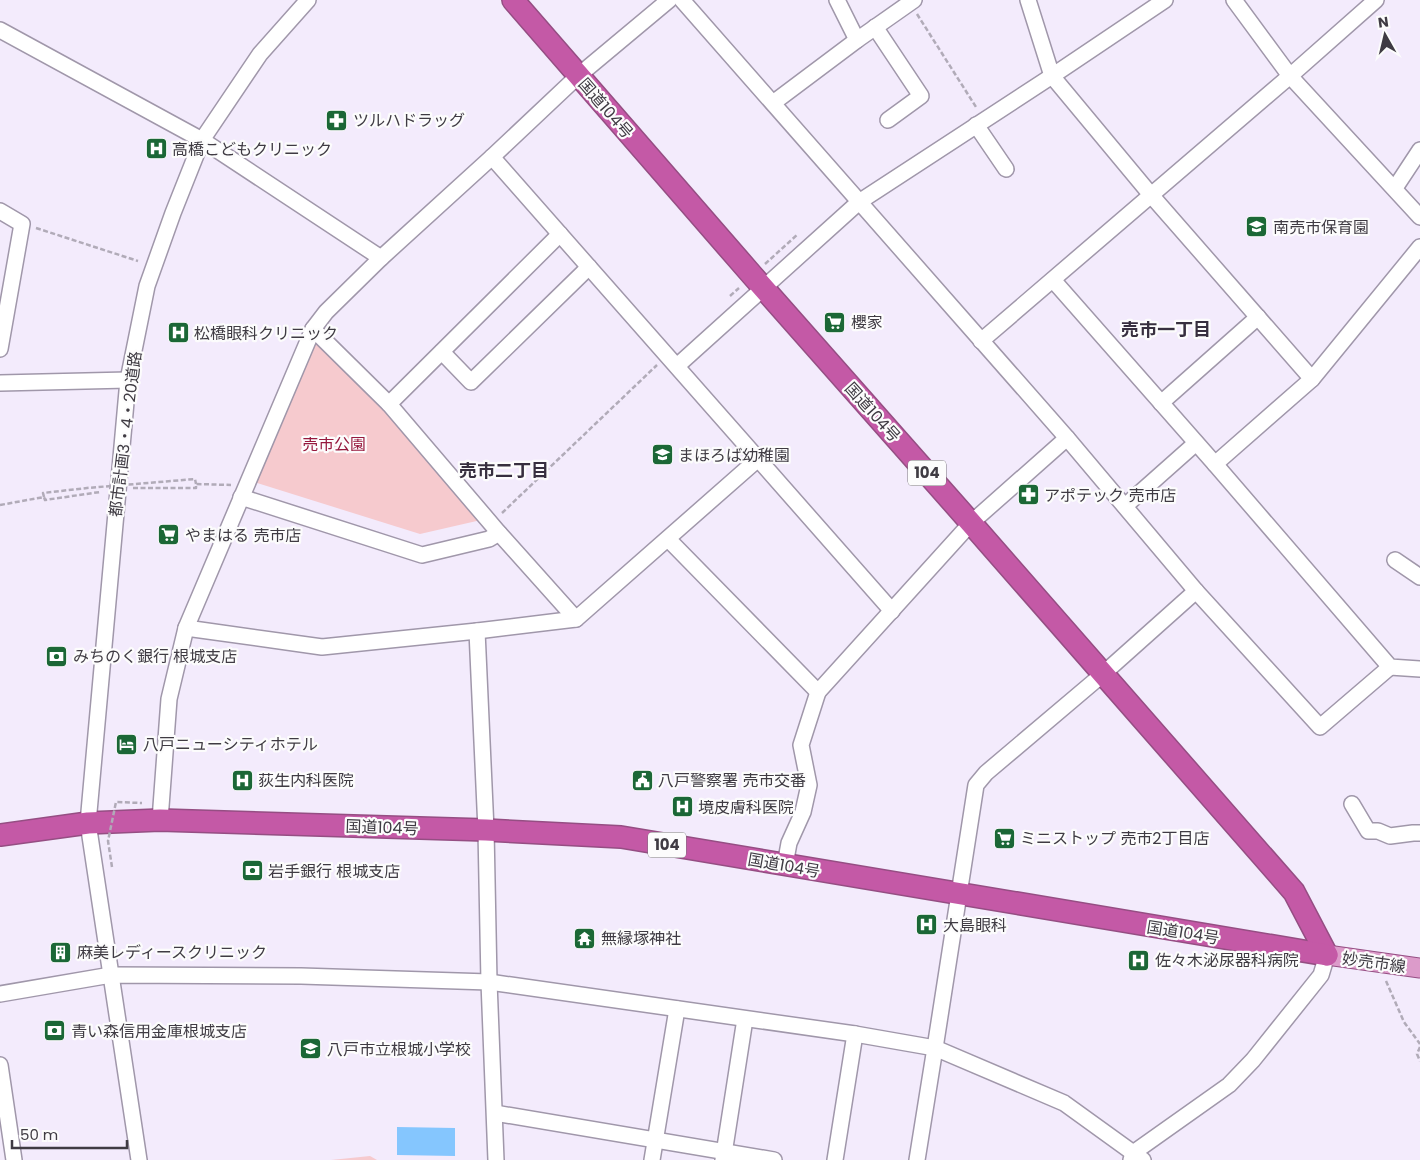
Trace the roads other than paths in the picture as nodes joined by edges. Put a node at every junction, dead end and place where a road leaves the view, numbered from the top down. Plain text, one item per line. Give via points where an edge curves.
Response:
1 (308, 0) edge
2 (513, 0) edge
3 (669, 0) edge
4 (682, 0) edge
5 (837, 0) edge
6 (1028, 0) edge
7 (1164, 0) edge
8 (1234, 0) edge
9 (1376, 0) edge
10 (912, 1) edge
11 (875, 28) junction
12 (0, 30) edge
13 (857, 40) junction
14 (578, 76) junction
15 (1052, 76) junction
16 (1290, 76) junction
17 (774, 104) junction
18 (888, 120) dead end
19 (976, 126) junction
20 (202, 140) junction
21 (1420, 150) edge
22 (492, 157) junction
23 (1006, 169) dead end
24 (1394, 188) junction
25 (1151, 195) junction
26 (859, 202) junction
27 (0, 211) edge
28 (1420, 216) edge
29 (560, 234) junction
30 (1420, 247) edge
31 (382, 258) junction
32 (589, 267) junction
33 (1052, 280) junction
34 (758, 281) junction
35 (1258, 317) junction
36 (313, 329) junction
37 (981, 340) junction
38 (0, 349) edge
39 (442, 352) junction
40 (672, 360) junction
41 (1312, 379) junction
42 (128, 380) junction
43 (0, 383) edge
44 (1161, 403) junction
45 (389, 404) junction
46 (1066, 438) junction
47 (1196, 443) junction
48 (758, 459) junction
49 (1215, 464) junction
50 (244, 491) junction
51 (1125, 506) junction
52 (971, 523) junction
53 (495, 528) junction
54 (668, 538) junction
55 (1395, 560) dead end
56 (1420, 577) edge
57 (1196, 591) junction
58 (892, 611) junction
59 (576, 619) junction
60 (186, 628) junction
61 (477, 632) junction
62 (1390, 668) junction
63 (1420, 668) edge
64 (1104, 674) junction
65 (818, 692) junction
66 (1352, 804) dead end
67 (160, 820) junction
68 (88, 823) junction
69 (486, 830) junction
70 (0, 834) edge
71 (1420, 834) edge
72 (785, 865) junction
73 (959, 893) junction
74 (1327, 955) junction
75 (1420, 968) edge
76 (111, 976) junction
77 (489, 982) junction
78 (0, 994) edge
79 (677, 1009) junction
80 (745, 1019) junction
81 (855, 1034) junction
82 (935, 1048) junction
83 (0, 1065) edge
84 (495, 1113) junction
85 (656, 1140) junction
86 (723, 1156) edge
87 (1136, 1158) edge
88 (14, 1160) edge
89 (139, 1160) edge
90 (496, 1160) edge
91 (652, 1160) edge
92 (774, 1160) edge
93 (835, 1160) edge
94 (916, 1160) edge

1 - 20 street, 都市計画3・4・20道路 via 260,54
2 - 14 highway, 国道104号 / 104
3 - 14 street
4 - 17 street
5 - 13 street
6 - 15 street
7 - 15 street
8 - 16 street
9 - 16 street
10 - 11 street
11 - 13 street
11 - 18 street via 921,96
12 - 20 street
13 - 17 street
14 - 22 street
14 - 34 highway, 国道104号 / 104
15 - 19 street
15 - 25 street
16 - 24 street
16 - 25 street
17 - 26 street
19 - 23 street
19 - 26 street
20 - 31 street
20 - 42 street, 都市計画3・4・20道路 via 147,286
21 - 24 street
22 - 29 street
22 - 31 street
24 - 28 street
25 - 33 street
25 - 35 street
26 - 34 street
26 - 37 street
27 - 38 street via 22,224
29 - 32 street
29 - 39 street
30 - 41 street
31 - 36 street via 326,312
32 - 39 street via 471,382
32 - 40 street
33 - 37 street
33 - 44 street
34 - 40 street
34 - 52 highway, 国道104号 / 104
35 - 41 street
35 - 44 street
36 - 45 street
36 - 50 street
37 - 46 street
39 - 45 street
40 - 48 street
41 - 49 street
42 - 43 street
42 - 68 street, 都市計画3・4・20道路
44 - 47 street
45 - 53 street
46 - 51 street
46 - 52 street
47 - 49 street
47 - 51 street
48 - 54 street
48 - 58 street
49 - 62 street
50 - 53 street via 422,555 489,539
50 - 60 street
51 - 57 street
52 - 58 street
52 - 64 highway, 国道104号 / 104
53 - 59 street
54 - 59 street
54 - 65 street
55 - 56 street
57 - 62 street via 1320,727
57 - 64 street
58 - 65 street
59 - 61 street
60 - 61 street via 322,647
60 - 67 street via 168,699
61 - 69 street
62 - 63 street
64 - 73 street via 976,785
64 - 74 highway, 国道104号 / 104 via 1294,892
65 - 72 street via 801,744 809,785
66 - 71 street via 1368,830 1390,836
67 - 68 highway, 国道104号 / 104
67 - 69 highway, 国道104号 / 104
68 - 70 highway, 国道104号 / 104
68 - 76 street, 都市計画3・4・20道路
69 - 72 highway, 国道104号 / 104 via 621,837
69 - 77 street
72 - 73 highway, 国道104号 / 104
73 - 74 highway, 国道104号 / 104
73 - 82 street
74 - 75 main road, 妙売市線
74 - 87 street via 1321,975 1253,1060 1229,1085
76 - 77 street via 302,976
76 - 78 street
76 - 89 street, 都市計画3・4・20道路
77 - 79 street
77 - 84 street
79 - 80 street
79 - 85 street
80 - 81 street
80 - 86 street
81 - 82 street
81 - 93 street
82 - 87 street via 1064,1104
82 - 94 street
83 - 88 street
84 - 85 street
84 - 90 street
85 - 86 street
85 - 91 street
86 - 92 street

